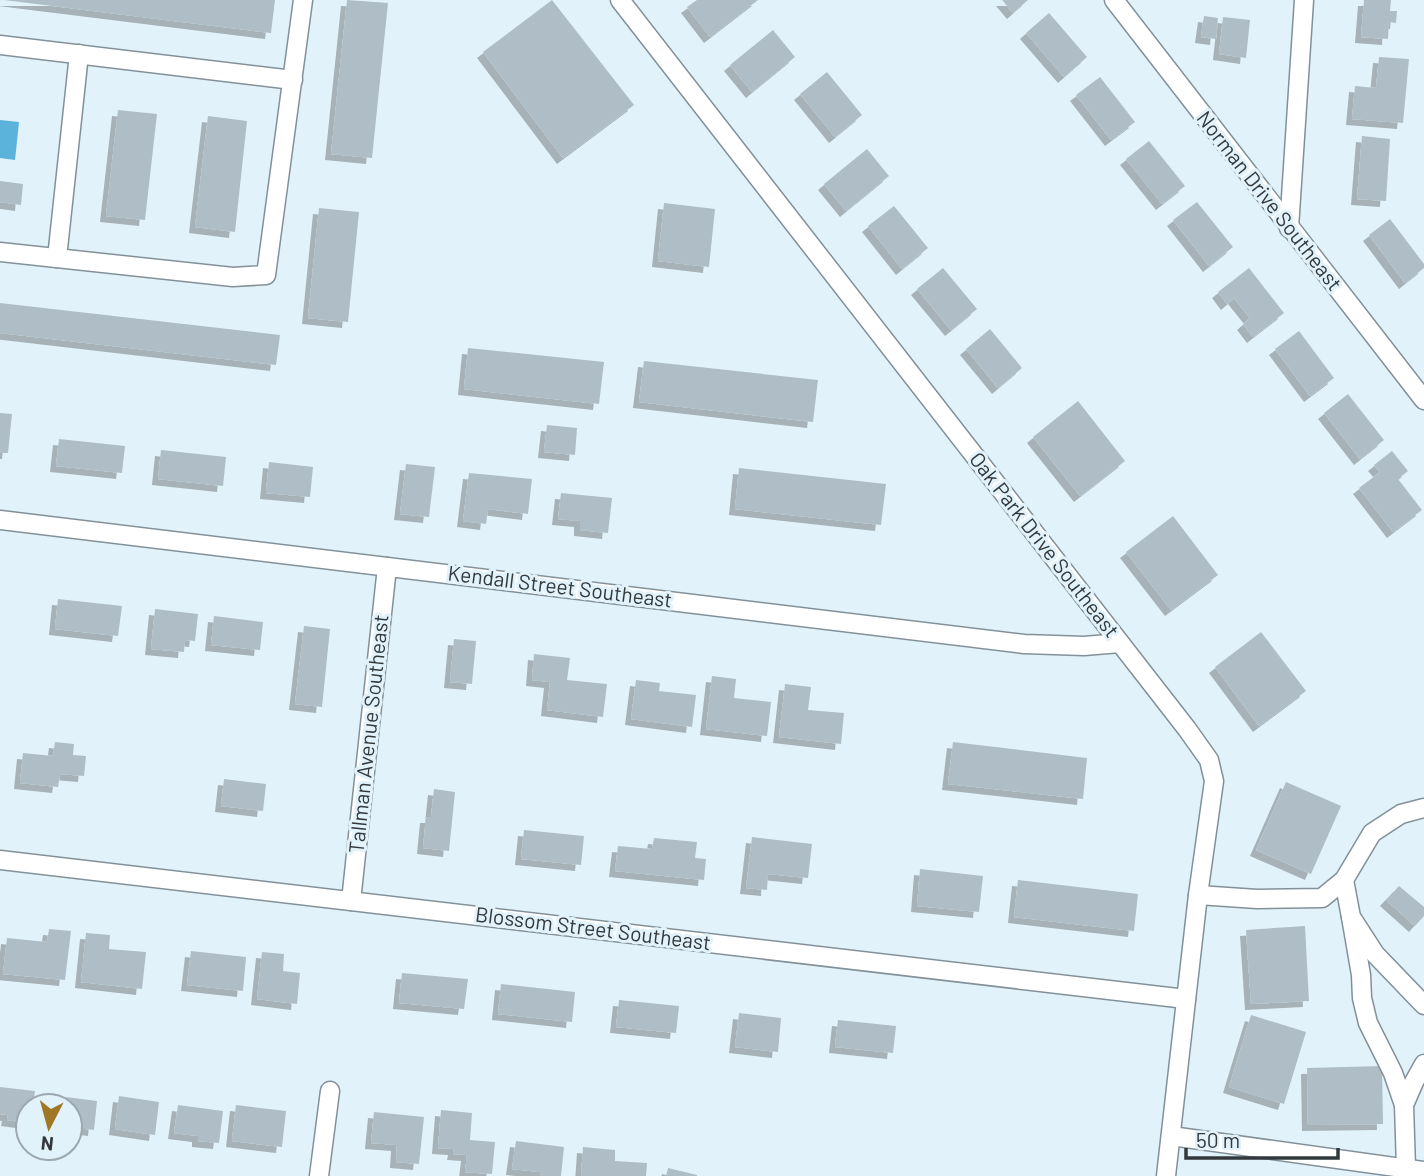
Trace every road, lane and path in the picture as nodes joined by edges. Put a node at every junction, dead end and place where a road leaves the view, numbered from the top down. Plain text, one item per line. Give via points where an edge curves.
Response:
1 (303, 0) edge
2 (620, 0) edge
3 (1114, 0) edge
4 (1304, 0) edge
5 (0, 45) edge
6 (79, 54) junction
7 (293, 80) junction
8 (1289, 228) junction
9 (0, 252) edge
10 (57, 258) junction
11 (1424, 400) edge
12 (0, 520) edge
13 (387, 566) junction
14 (1120, 643) junction
15 (1424, 808) edge
16 (0, 860) edge
17 (1344, 880) junction
18 (1198, 895) junction
19 (351, 901) junction
20 (1351, 917) junction
21 (1186, 999) junction
22 (1424, 1005) edge
23 (1424, 1064) edge
24 (330, 1091) dead end
25 (1404, 1105) junction
26 (1171, 1136) junction
27 (1415, 1170) edge
28 (319, 1176) edge
29 (1166, 1176) edge

1 - 7 street
2 - 14 street, Oak Park Drive Southeast
3 - 8 street, Norman Drive Southeast
4 - 8 street
5 - 6 street
6 - 7 street
6 - 10 street
7 - 10 street via 265,275 233,276
8 - 11 street, Norman Drive Southeast
9 - 10 street
12 - 13 street, Kendall Street Southeast
13 - 14 street, Kendall Street Southeast via 1024,644
13 - 19 street, Tallman Avenue Southeast
14 - 18 street, Oak Park Drive Southeast via 1209,761 1214,781
15 - 17 street via 1401,814 1372,833
16 - 19 street, Blossom Street Southeast
17 - 18 street via 1322,898
17 - 20 street
18 - 21 street, Oak Park Drive Southeast
19 - 21 street, Blossom Street Southeast
20 - 22 street via 1375,954
20 - 25 street via 1368,1023
21 - 26 street, Oak Park Drive Southeast
23 - 25 street
24 - 28 street
25 - 27 street
26 - 27 street
26 - 29 street, Oak Park Drive Southeast

